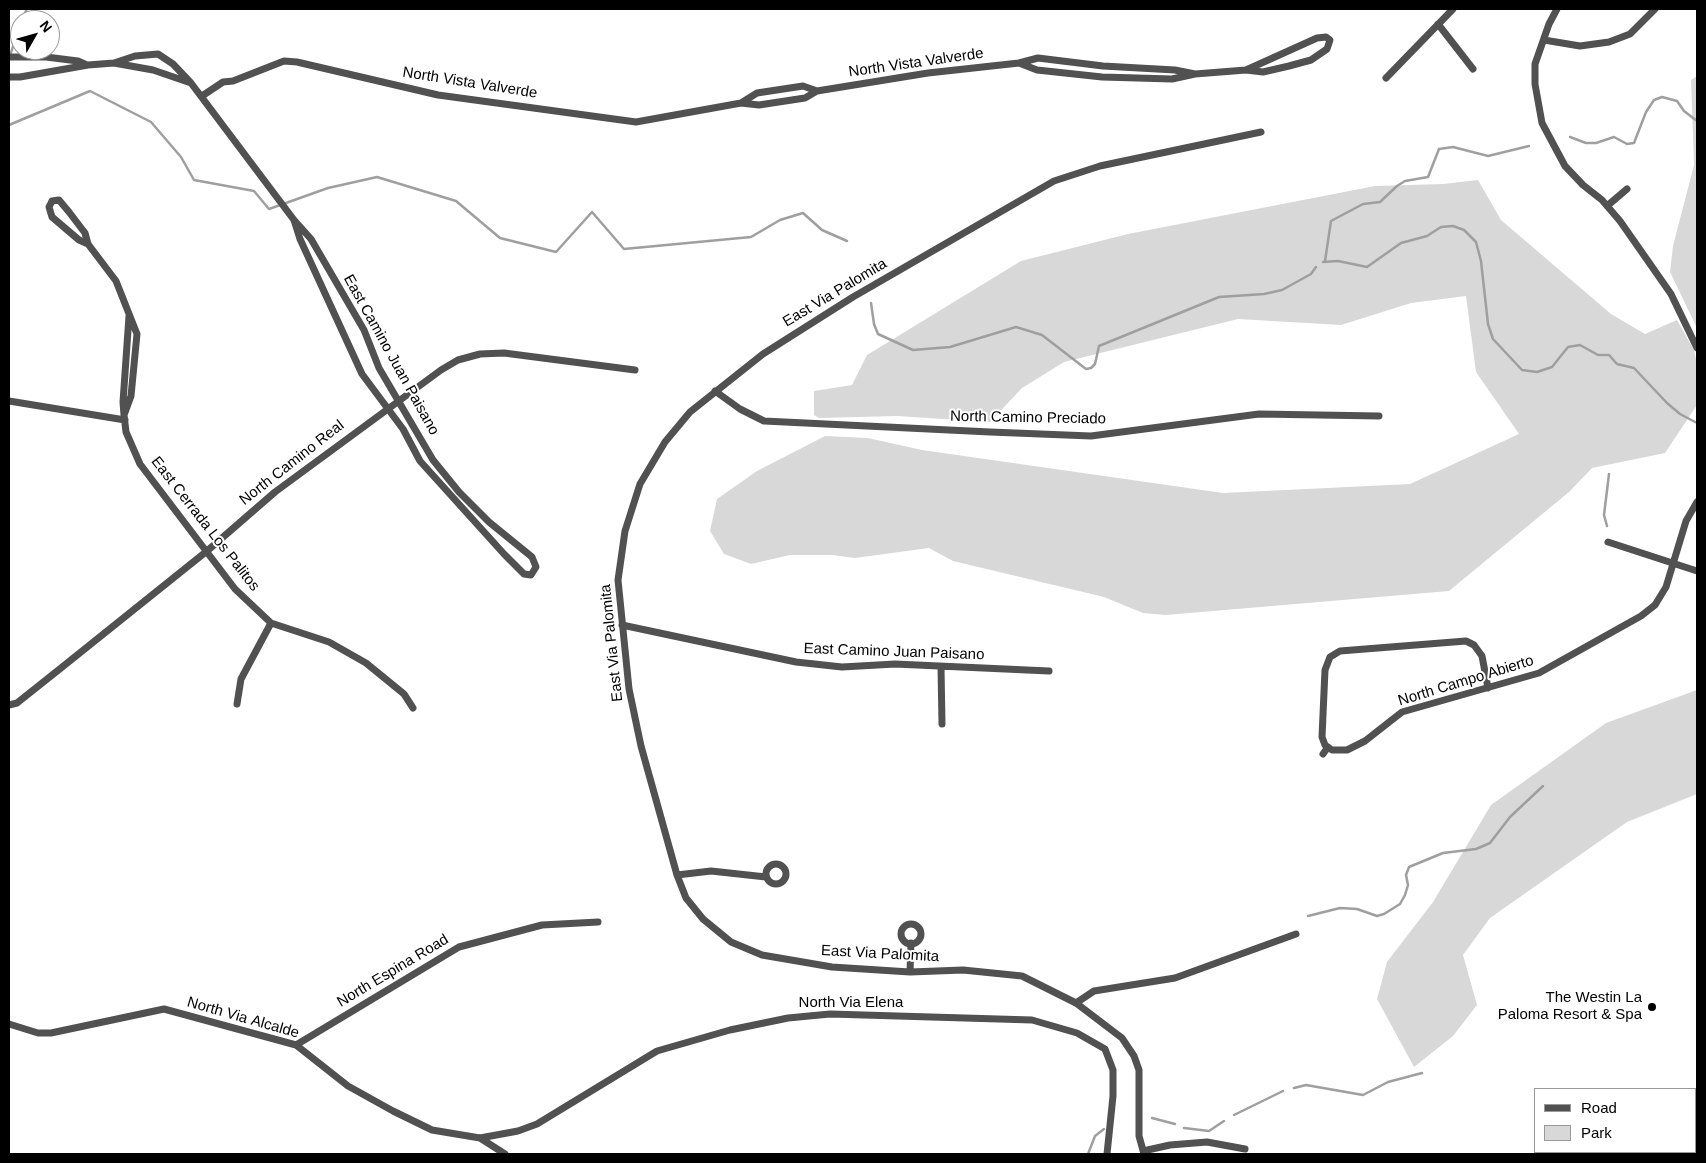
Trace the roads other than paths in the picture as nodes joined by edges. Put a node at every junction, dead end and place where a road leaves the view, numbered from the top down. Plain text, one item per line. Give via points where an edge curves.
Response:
1 (1453, 9) edge
2 (1557, 9) edge
3 (1656, 9) edge
4 (1438, 24) junction
5 (1544, 40) junction
6 (9, 58) edge
7 (1019, 63) junction
8 (114, 64) junction
9 (88, 65) junction
10 (1246, 70) junction
11 (1473, 70) dead end
12 (1195, 74) junction
13 (9, 76) edge
14 (1386, 78) dead end
15 (190, 83) junction
16 (817, 92) junction
17 (202, 96) junction
18 (741, 103) junction
19 (1261, 132) dead end
20 (1628, 189) dead end
21 (1608, 206) junction
22 (294, 220) junction
23 (88, 244) junction
24 (1697, 348) edge
25 (635, 370) dead end
26 (715, 391) junction
27 (9, 402) edge
28 (398, 402) junction
29 (388, 409) junction
30 (1379, 416) dead end
31 (125, 417) junction
32 (1697, 502) edge
33 (1608, 542) dead end
34 (207, 551) junction
35 (1672, 563) junction
36 (1697, 571) edge
37 (271, 623) junction
38 (622, 625) junction
39 (942, 667) junction
40 (1050, 671) dead end
41 (1488, 688) junction
42 (237, 704) dead end
43 (9, 705) edge
44 (413, 708) dead end
45 (942, 724) dead end
46 (1328, 748) junction
47 (1323, 754) dead end
48 (678, 875) junction
49 (766, 877) dead end
50 (598, 922) dead end
51 (1296, 934) dead end
52 (911, 943) dead end
53 (910, 972) junction
54 (1076, 1003) junction
55 (9, 1024) edge
56 (296, 1045) junction
57 (480, 1138) junction
58 (1245, 1149) dead end
59 (1143, 1152) edge
60 (505, 1154) edge
61 (1107, 1154) edge

1 - 4 street
2 - 5 street
3 - 5 street via 1630,34 1609,42 1580,46
4 - 11 street
4 - 14 street
5 - 21 street via 1535,64 1542,123 1565,166
6 - 9 street via 46,57
7 - 12 street, North Vista Valverde via 1038,58
7 - 12 street, North Vista Valverde via 1037,70 1102,78 1172,79
7 - 16 street, North Vista Valverde via 928,73
8 - 9 street, East Camino Juan Paisano
8 - 15 street, East Camino Juan Paisano via 152,70
8 - 15 street, East Camino Juan Paisano via 135,56 158,54 173,64
9 - 13 street, East Camino Juan Paisano via 20,77
10 - 10 street, North Vista Valverde via 1263,72 1311,60 1327,49 1330,40 1318,38
10 - 12 street, North Vista Valverde
15 - 17 street, East Camino Juan Paisano
16 - 18 street, North Vista Valverde via 805,98 778,103
16 - 18 street, North Vista Valverde via 803,86 756,93
17 - 18 street, North Vista Valverde via 223,82 284,61 438,95 636,122
17 - 22 street, East Camino Juan Paisano
19 - 26 street, East Via Palomita via 1100,166 1054,181 853,297 763,354
20 - 21 street
21 - 24 street via 1671,294
22 - 28 street, East Camino Juan Paisano via 311,239 364,330 378,368
22 - 29 street, East Camino Juan Paisano via 362,374
23 - 23 street, East Cerrada Los Palitos via 85,233 59,200 52,201 49,207 52,216
23 - 31 street, East Cerrada Los Palitos via 116,281 129,316 123,402
25 - 28 street, North Camino Real via 514,354 480,354 458,360
26 - 30 street, North Camino Preciado via 740,410 764,421 1091,436 1259,414
26 - 38 street, East Via Palomita via 690,412 665,442 640,484 625,531 618,580
27 - 31 street
28 - 29 street, North Camino Real
28 - 29 street, East Camino Juan Paisano via 433,460 459,492 532,557 536,567 531,575 524,574 510,561 446,492 420,461 403,428
29 - 34 street, North Camino Real via 274,492
31 - 34 street, East Cerrada Los Palitos via 126,432 140,464
32 - 35 street, North Campo Abierto via 1686,522
33 - 35 street
34 - 37 street, East Cerrada Los Palitos via 234,589
34 - 43 street, North Camino Real via 17,703
35 - 36 street
35 - 41 street, North Campo Abierto via 1666,587 1655,605 1641,616 1539,673
37 - 42 street via 241,679
37 - 44 street, East Cerrada Los Palitos via 349,652 398,688
38 - 39 street, East Camino Juan Paisano via 796,662 842,667 895,664
38 - 48 street, East Via Palomita via 629,689 641,746
39 - 40 street, East Camino Juan Paisano
39 - 45 street
41 - 46 street, North Campo Abierto via 1402,712 1347,750
41 - 46 street via 1476,643 1458,641 1330,652 1325,670 1322,736
46 - 47 street
48 - 49 street via 711,871
48 - 53 street, East Via Palomita via 686,898 703,919 731,942 762,954 832,967
50 - 56 street, North Espina Road via 542,925 460,947
51 - 54 street via 1175,978 1094,991
52 - 53 street
53 - 54 street, East Via Palomita via 963,970 1022,976
54 - 59 street, East Via Palomita via 1122,1038 1134,1056 1139,1070 1138,1115
55 - 56 street, North Via Alcalde via 38,1034 51,1034 164,1009
56 - 57 street, North Via Alcalde via 348,1086 393,1112 432,1130
57 - 60 street
57 - 61 street, North Via Elena via 537,1124 657,1051 730,1030 788,1018 830,1014 1032,1020 1077,1033 1105,1050 1113,1070
58 - 59 street via 1207,1142 1170,1145

